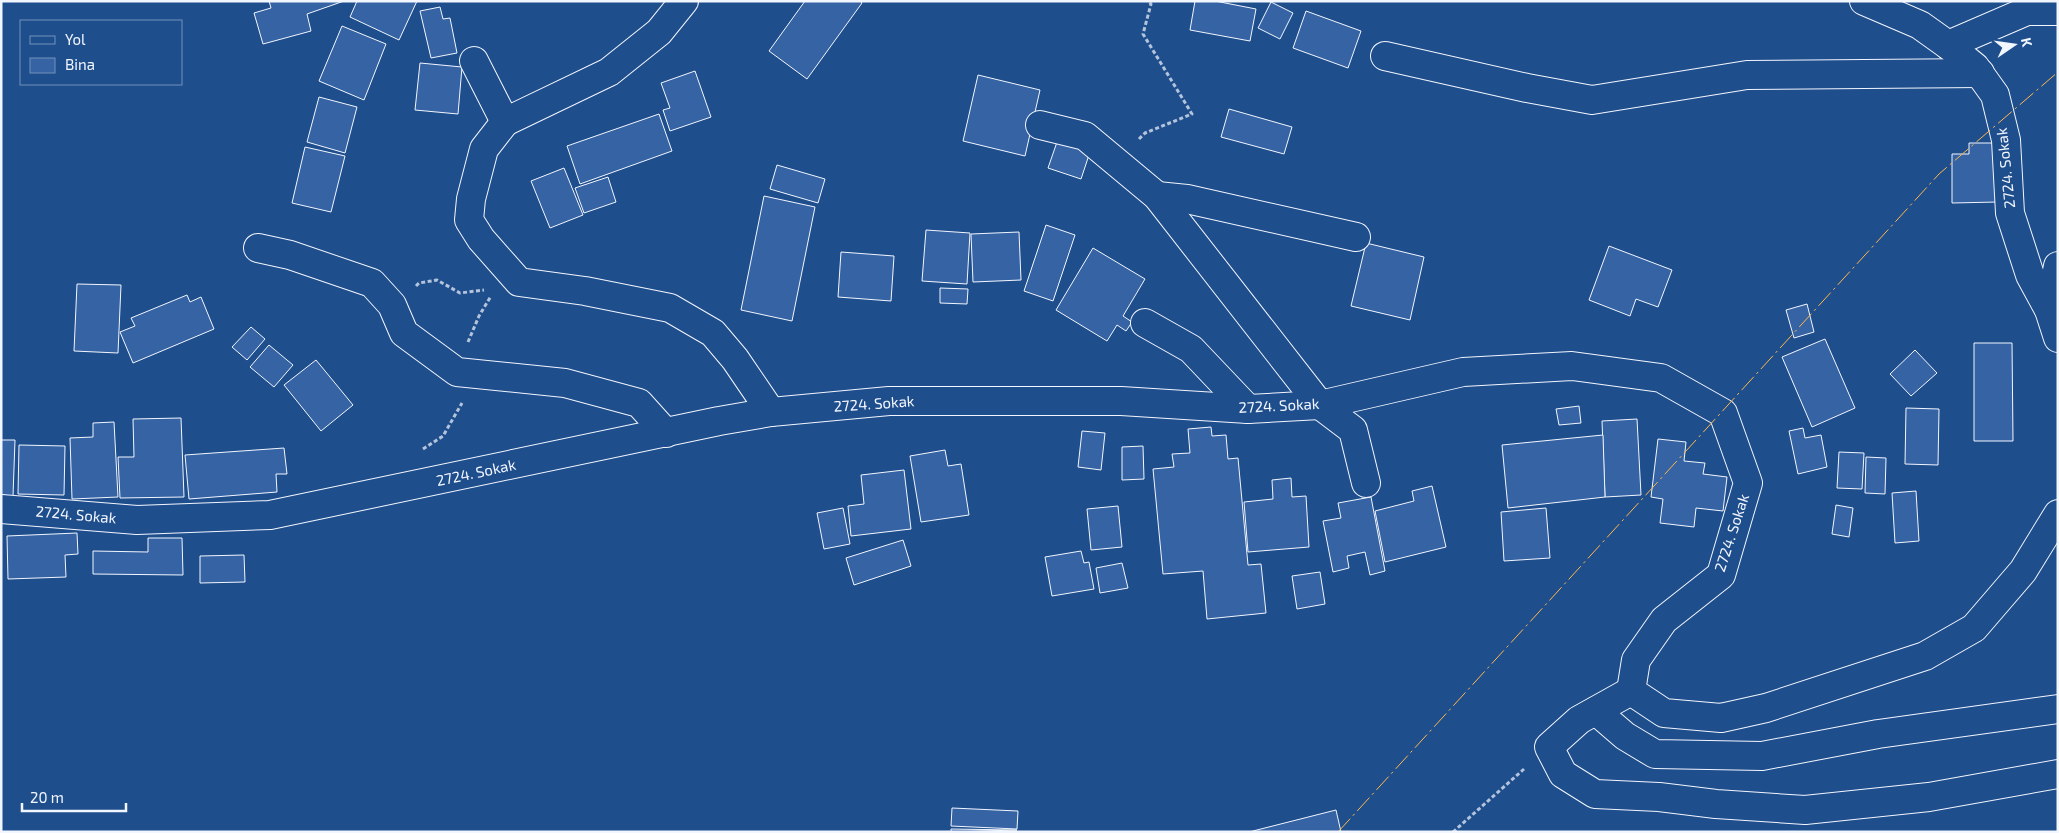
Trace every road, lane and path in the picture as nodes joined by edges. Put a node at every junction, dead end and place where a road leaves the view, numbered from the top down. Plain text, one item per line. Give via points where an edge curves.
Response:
1 (684, 1) edge
2 (1148, 1) edge
3 (1864, 1) edge
4 (2055, 11) dead end
5 (1948, 45) junction
6 (1385, 56) dead end
7 (474, 61) dead end
8 (1980, 73) junction
9 (505, 122) junction
10 (1040, 125) dead end
11 (1115, 161) junction
12 (1157, 196) junction
13 (1356, 237) dead end
14 (258, 248) dead end
15 (2058, 266) edge
16 (507, 285) junction
17 (392, 305) junction
18 (2049, 310) junction
19 (1145, 323) dead end
20 (2058, 338) edge
21 (457, 372) junction
22 (1320, 405) junction
23 (1248, 409) junction
24 (771, 412) junction
25 (666, 434) junction
26 (422, 450) dead end
27 (1366, 483) dead end
28 (1, 509) edge
29 (2058, 514) edge
30 (1631, 691) junction
31 (2058, 709) edge
32 (1596, 711) junction
33 (1549, 747) junction
34 (2058, 774) edge
35 (1453, 832) edge

1 - 9 street via 659,32 609,72
2 - 11 path via 1151,4 1143,34 1192,114 1146,133
3 - 5 street, 2724. Sokak via 1920,25
4 - 5 street via 2027,11
5 - 8 street, 2724. Sokak
6 - 8 street via 1592,100 1747,75
7 - 9 street
8 - 18 street, 2724. Sokak via 1995,95 2006,140 2010,213 2030,275
9 - 16 street via 484,149 471,198 469,220
10 - 11 street via 1085,136
11 - 12 street
12 - 13 street via 1187,199
12 - 22 street
14 - 17 street via 290,254 372,283
15 - 18 street
16 - 17 path via 460,293 436,280 419,283
16 - 21 path via 479,316
16 - 24 street via 585,291 670,308 713,333
17 - 21 street via 404,333
18 - 20 street, 2724. Sokak
19 - 23 street via 1191,349
21 - 25 street via 565,383 639,403
21 - 26 path via 466,397 443,436
22 - 23 street, 2724. Sokak
22 - 27 street via 1353,430
22 - 30 street, 2724. Sokak via 1463,372 1572,366 1661,378 1723,413 1748,483 1721,575 1664,620 1636,660
23 - 24 street, 2724. Sokak via 1121,401 889,401
24 - 25 street, 2724. Sokak
25 - 28 street, 2724. Sokak via 270,515 137,520
29 - 30 street via 2023,571 1974,628 1925,656 1766,708 1721,718 1664,713
30 - 32 street
31 - 32 street via 1878,734 1762,756 1656,754 1625,736
32 - 33 street via 1579,720
33 - 34 street via 1563,774 1595,794 1805,810 1929,797
33 - 35 path

